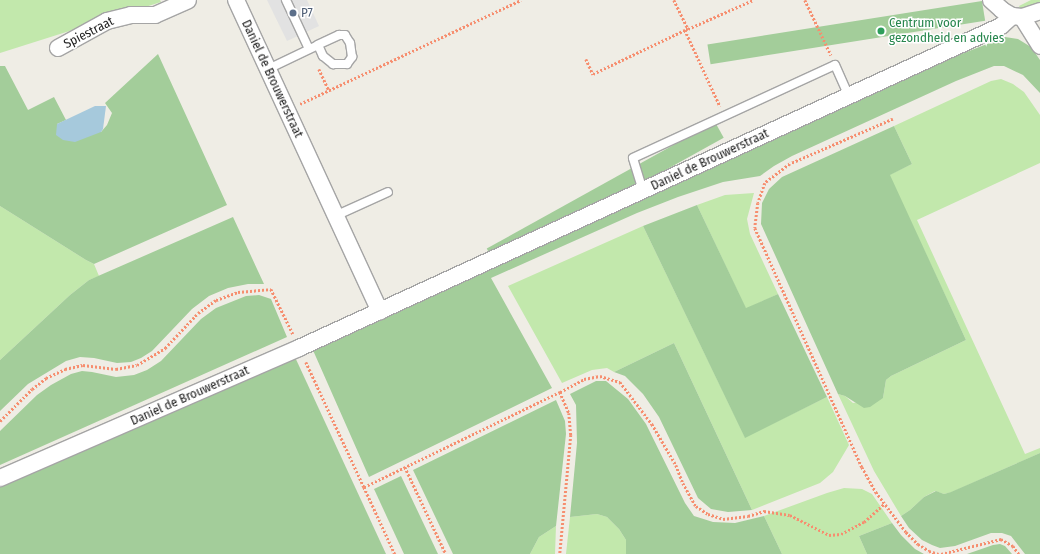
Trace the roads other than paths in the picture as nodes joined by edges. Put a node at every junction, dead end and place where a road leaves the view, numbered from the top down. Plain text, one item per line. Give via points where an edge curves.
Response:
1 (188, 0) edge
2 (236, 0) edge
3 (286, 0) edge
4 (991, 0) edge
5 (1040, 11) edge
6 (1017, 16) junction
7 (318, 45) dead end
8 (1040, 46) edge
9 (58, 48) dead end
10 (310, 49) junction
11 (268, 69) junction
12 (849, 96) junction
13 (643, 190) junction
14 (388, 192) dead end
15 (335, 216) junction
16 (380, 311) junction
17 (0, 478) edge

1 - 9 street, Spiestraat via 155,15 131,15 107,21
2 - 11 street, Daniel de Brouwerstraat
3 - 10 lane
4 - 6 street via 1002,10
5 - 6 street, Daniel de Brouwerstraat
6 - 8 street
6 - 12 street, Daniel de Brouwerstraat via 1001,26
7 - 10 lane
10 - 11 lane
11 - 15 street, Daniel de Brouwerstraat
12 - 13 street, Daniel de Brouwerstraat
12 - 13 lane via 835,65 633,158
13 - 16 street, Daniel de Brouwerstraat
14 - 15 lane
15 - 16 street, Daniel de Brouwerstraat
16 - 17 street, Daniel de Brouwerstraat

